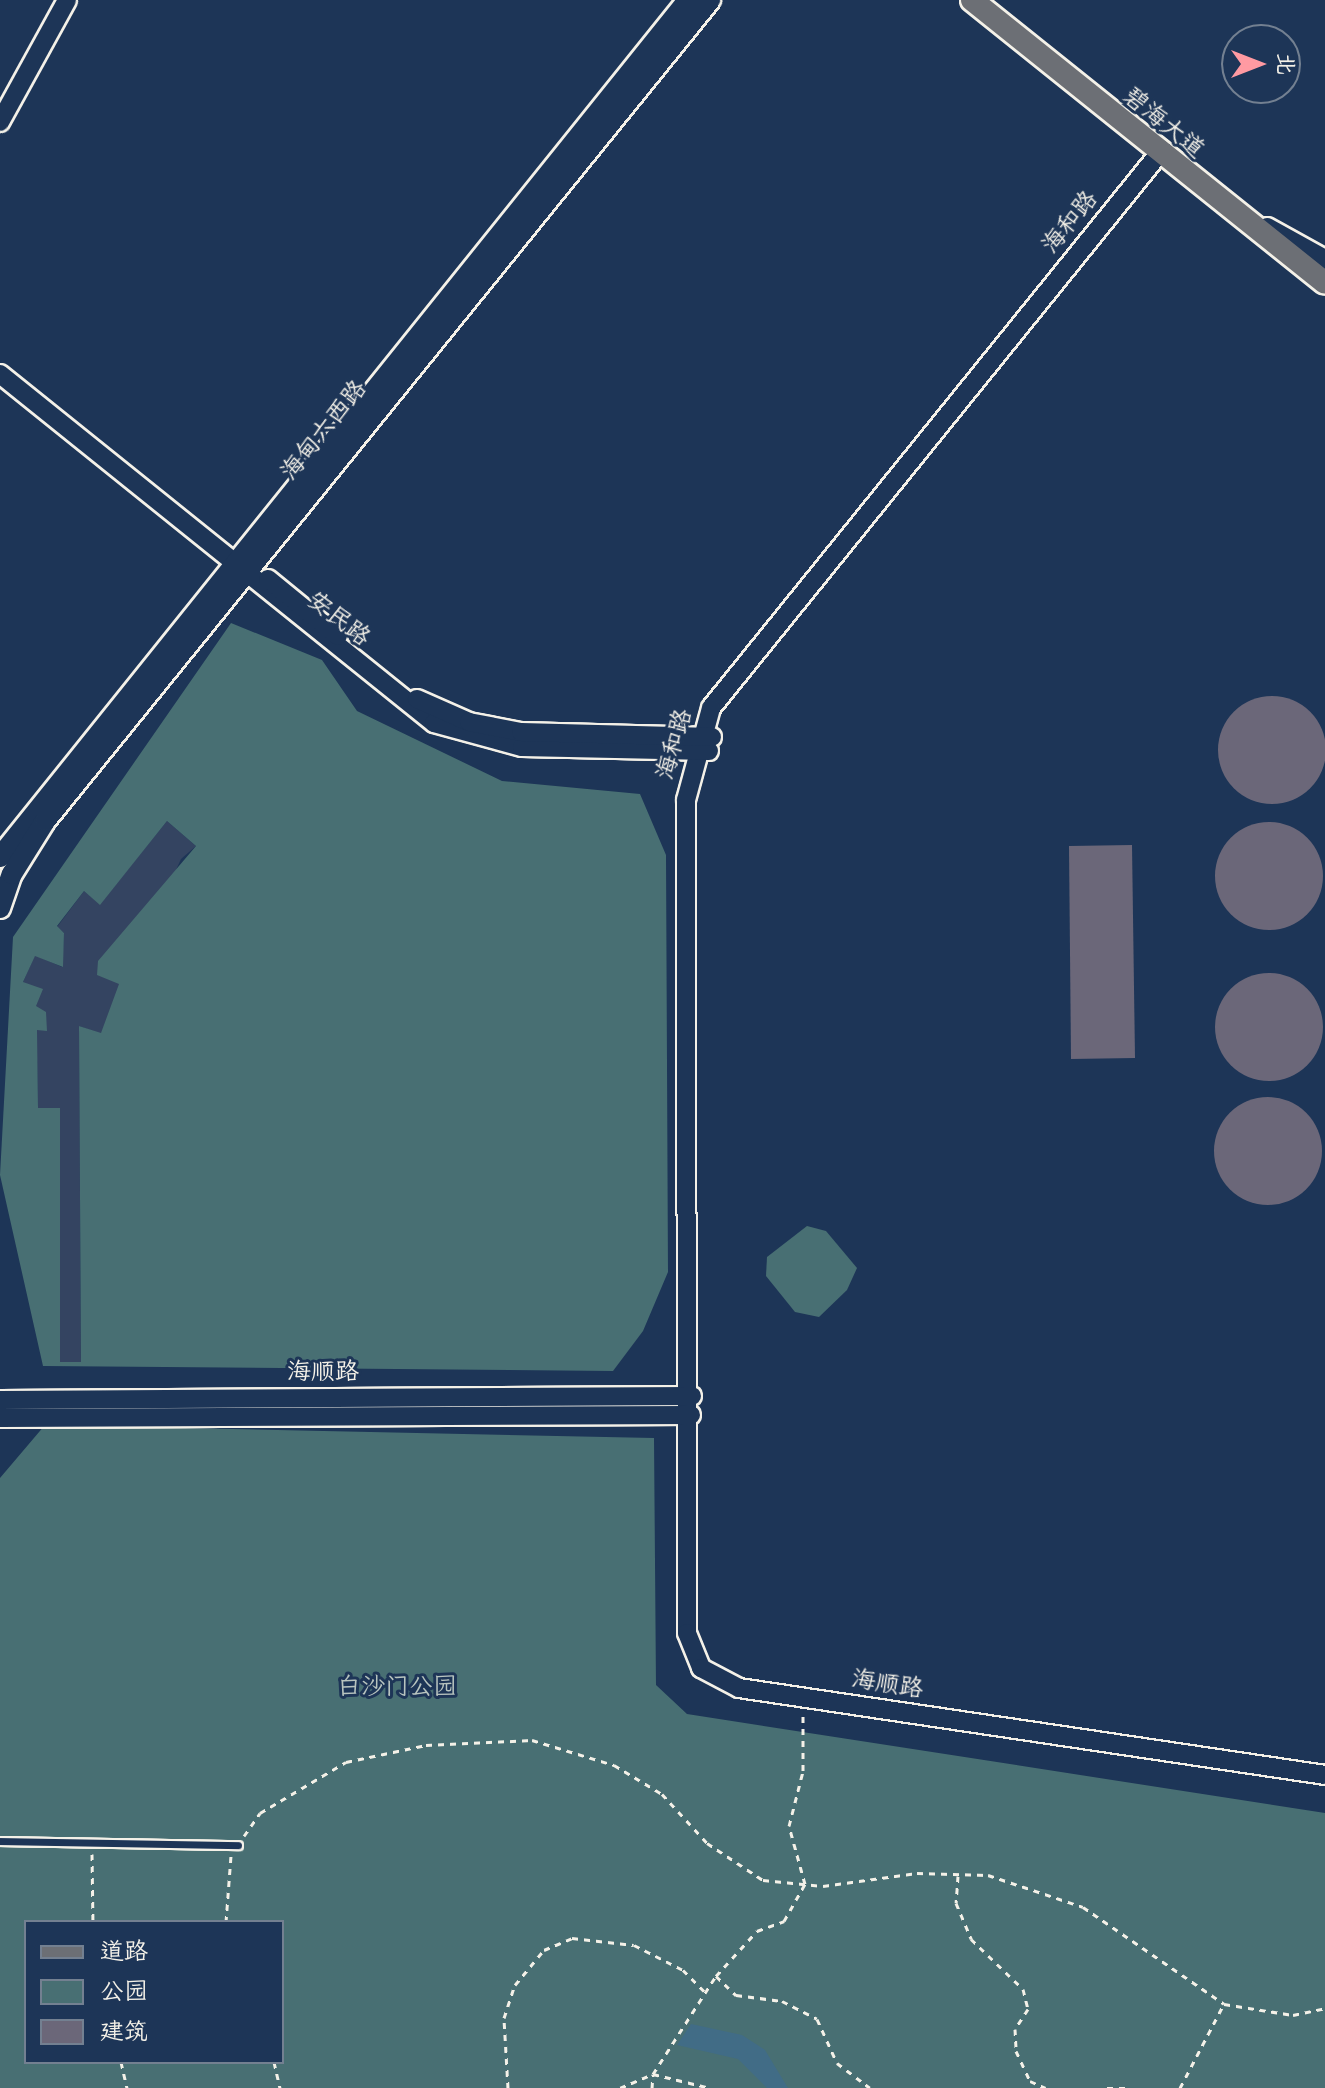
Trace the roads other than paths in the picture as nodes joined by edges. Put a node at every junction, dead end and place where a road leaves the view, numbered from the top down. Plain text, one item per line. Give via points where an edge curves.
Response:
1 (58, 0) edge
2 (67, 0) edge
3 (688, 0) edge
4 (710, 0) edge
5 (972, 0) edge
6 (986, 0) edge
7 (0, 108) edge
8 (0, 122) edge
9 (1163, 155) junction
10 (1264, 226) junction
11 (1325, 260) edge
12 (1325, 272) edge
13 (1325, 283) edge
14 (0, 365) edge
15 (0, 374) edge
16 (241, 564) junction
17 (707, 744) junction
18 (0, 857) edge
19 (0, 908) edge
20 (689, 1396) junction
21 (0, 1400) edge
22 (688, 1415) junction
23 (0, 1418) edge
24 (1325, 1767) edge
25 (1325, 1775) edge
26 (0, 1841) edge
27 (238, 1845) road end

1 - 7 street
2 - 8 street
3 - 16 main road, 海甸六西路
4 - 16 main road, 海甸六西路
5 - 9 main road, 碧海大道
6 - 9 main road, 碧海大道
9 - 10 main road, 碧海大道
9 - 13 main road, 碧海大道
9 - 17 street, 海和路 via 711,708
10 - 11 main road
10 - 12 main road, 碧海大道
14 - 16 street, 安民路
15 - 16 street, 安民路
16 - 17 street, 安民路 via 434,723 522,747
16 - 18 main road, 海甸六西路
16 - 19 main road, 海甸六西路 via 39,829
17 - 20 street, 海和路 via 686,800
20 - 21 street, 海顺路
20 - 22 street, 海和路
22 - 23 street, 海顺路
22 - 24 street, 海顺路 via 695,1633 717,1670
22 - 25 street, 海顺路 via 688,1642 715,1679
26 - 27 lane

